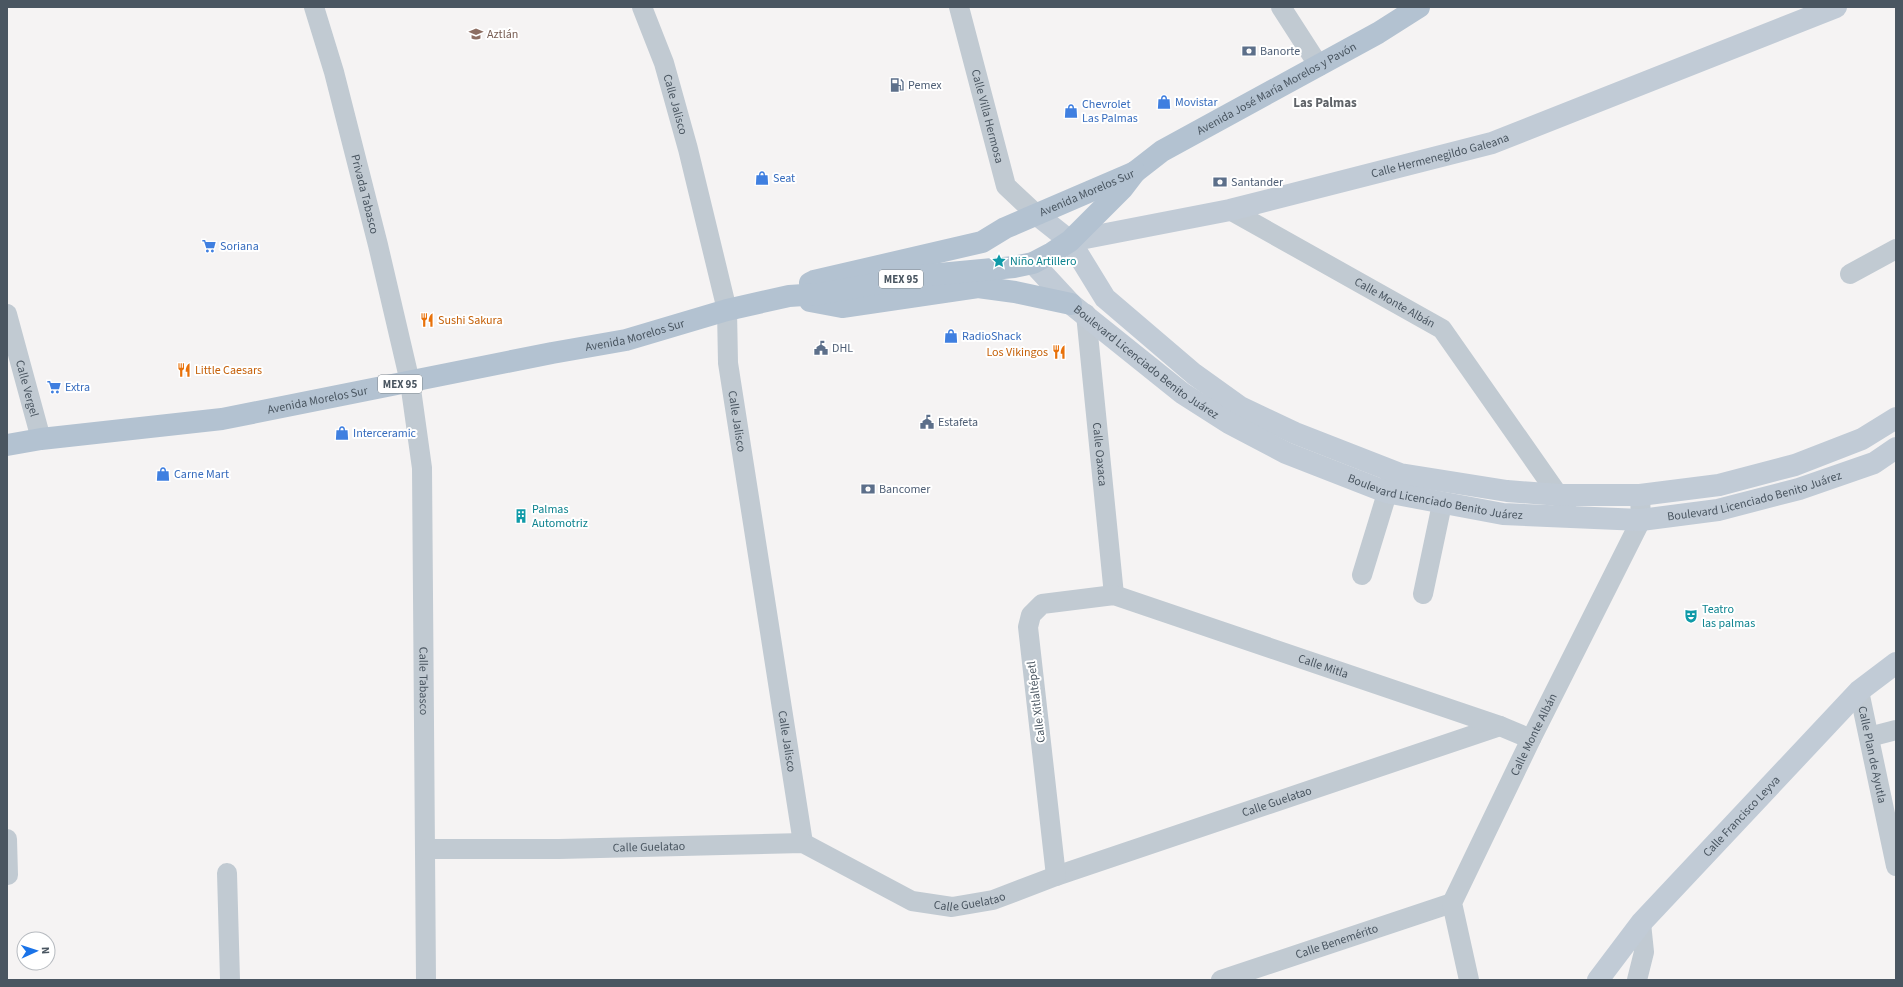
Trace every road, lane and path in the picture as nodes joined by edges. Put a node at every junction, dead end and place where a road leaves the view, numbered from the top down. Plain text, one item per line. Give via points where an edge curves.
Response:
1 (314, 7) edge
2 (642, 7) edge
3 (959, 7) edge
4 (1281, 7) edge
5 (1419, 7) edge
6 (1836, 7) edge
7 (1319, 66) junction
8 (1135, 172) junction
9 (1230, 210) junction
10 (1036, 214) junction
11 (1070, 241) junction
12 (1896, 248) edge
13 (1033, 263) junction
14 (1850, 274) dead end
15 (789, 296) junction
16 (1079, 309) junction
17 (727, 310) junction
18 (7, 314) edge
19 (410, 382) junction
20 (1896, 418) edge
21 (41, 439) junction
22 (7, 444) edge
23 (1896, 448) edge
24 (1394, 472) junction
25 (1386, 492) junction
26 (1560, 495) junction
27 (1640, 495) junction
28 (1442, 504) junction
29 (1573, 518) junction
30 (1641, 520) junction
31 (1362, 575) dead end
32 (1423, 594) dead end
33 (1114, 595) junction
34 (1896, 663) edge
35 (1859, 691) junction
36 (1500, 726) junction
37 (1896, 730) edge
38 (1869, 737) junction
39 (1531, 739) junction
40 (7, 839) edge
41 (803, 843) junction
42 (425, 849) junction
43 (1896, 866) edge
44 (226, 873) dead end
45 (8, 875) dead end
46 (1056, 876) junction
47 (1452, 903) junction
48 (1641, 922) junction
49 (230, 980) edge
50 (426, 980) edge
51 (1221, 980) edge
52 (1469, 980) edge
53 (1598, 980) edge
54 (1637, 980) edge

1 - 19 street, Privada Tabasco via 334,72
2 - 17 street, Calle Jalisco via 666,70
3 - 10 street, Calle Villa Hermosa via 1006,186
4 - 7 street
5 - 7 main road, Avenida José María Morelos y Pavón / MEX 95 via 1378,34
6 - 9 street, Calle Hermenegildo Galeana via 1492,143
7 - 8 main road, Avenida José María Morelos y Pavón / MEX 95 via 1162,151
8 - 10 main road, Avenida Morelos Sur / MEX 95
8 - 11 main road, Avenida Morelos Sur / MEX 95 via 1122,189
9 - 11 street, Calle Hermenegildo Galeana
9 - 26 street, Calle Monte Albán via 1442,329
10 - 11 street
10 - 15 main road, Avenida Morelos Sur / MEX 95 via 982,242 814,281
11 - 13 main road, Avenida Morelos Sur / MEX 95
11 - 24 street, Boulevard Licenciado Benito Juárez via 1104,298 1211,387 1240,407 1295,434
12 - 14 street
13 - 15 main road, Avenida Morelos Sur / MEX 95 via 918,276 819,294
13 - 16 street, Boulevard Licenciado Benito Juárez
15 - 16 main road via 842,307 978,287 1016,292
15 - 17 main road, Avenida Morelos Sur / MEX 95
16 - 25 street, Boulevard Licenciado Benito Juárez via 1182,393 1229,423 1286,453
16 - 33 street, Calle Oaxaca
17 - 19 main road, Avenida Morelos Sur / MEX 95 via 626,340
17 - 41 street, Calle Jalisco via 728,363
18 - 21 street, Calle Vergel
19 - 21 main road, Avenida Morelos Sur / MEX 95 via 222,419
19 - 42 street, Calle Tabasco via 422,468
20 - 27 street, Boulevard Licenciado Benito Juárez via 1862,439 1795,465 1719,485
21 - 22 main road, Avenida Morelos Sur / MEX 95
23 - 30 street, Boulevard Licenciado Benito Juárez via 1874,463 1799,489 1718,510
24 - 25 street
24 - 26 street, Boulevard Licenciado Benito Juárez via 1507,491
25 - 28 street, Boulevard Licenciado Benito Juárez
25 - 31 street
26 - 27 street, Boulevard Licenciado Benito Juárez
26 - 29 street, Calle Monte Albán
27 - 30 street, Calle Monte Albán
28 - 29 street, Boulevard Licenciado Benito Juárez via 1503,514
28 - 32 street
29 - 30 street, Boulevard Licenciado Benito Juárez
30 - 39 street, Calle Monte Albán
33 - 36 street, Calle Mitla
33 - 46 street, Calle Xitlaltépetl via 1042,604 1031,615 1028,626
34 - 35 street, Calle Francisco Leyva
35 - 38 street, Calle Plan de Ayutla
35 - 48 street, Calle Francisco Leyva
36 - 39 street, Calle Mitla
36 - 46 street, Calle Guelatao
37 - 38 street
38 - 43 street, Calle Plan de Ayutla
39 - 47 street, Calle Monte Albán
40 - 45 street
41 - 42 street, Calle Guelatao via 559,849
41 - 46 street, Calle Guelatao via 912,901 952,907 993,900
42 - 50 street, Calle Tabasco
44 - 49 street
47 - 51 street, Calle Benemérito
47 - 52 street
48 - 53 street, Calle Francisco Leyva
48 - 54 street via 1644,952

